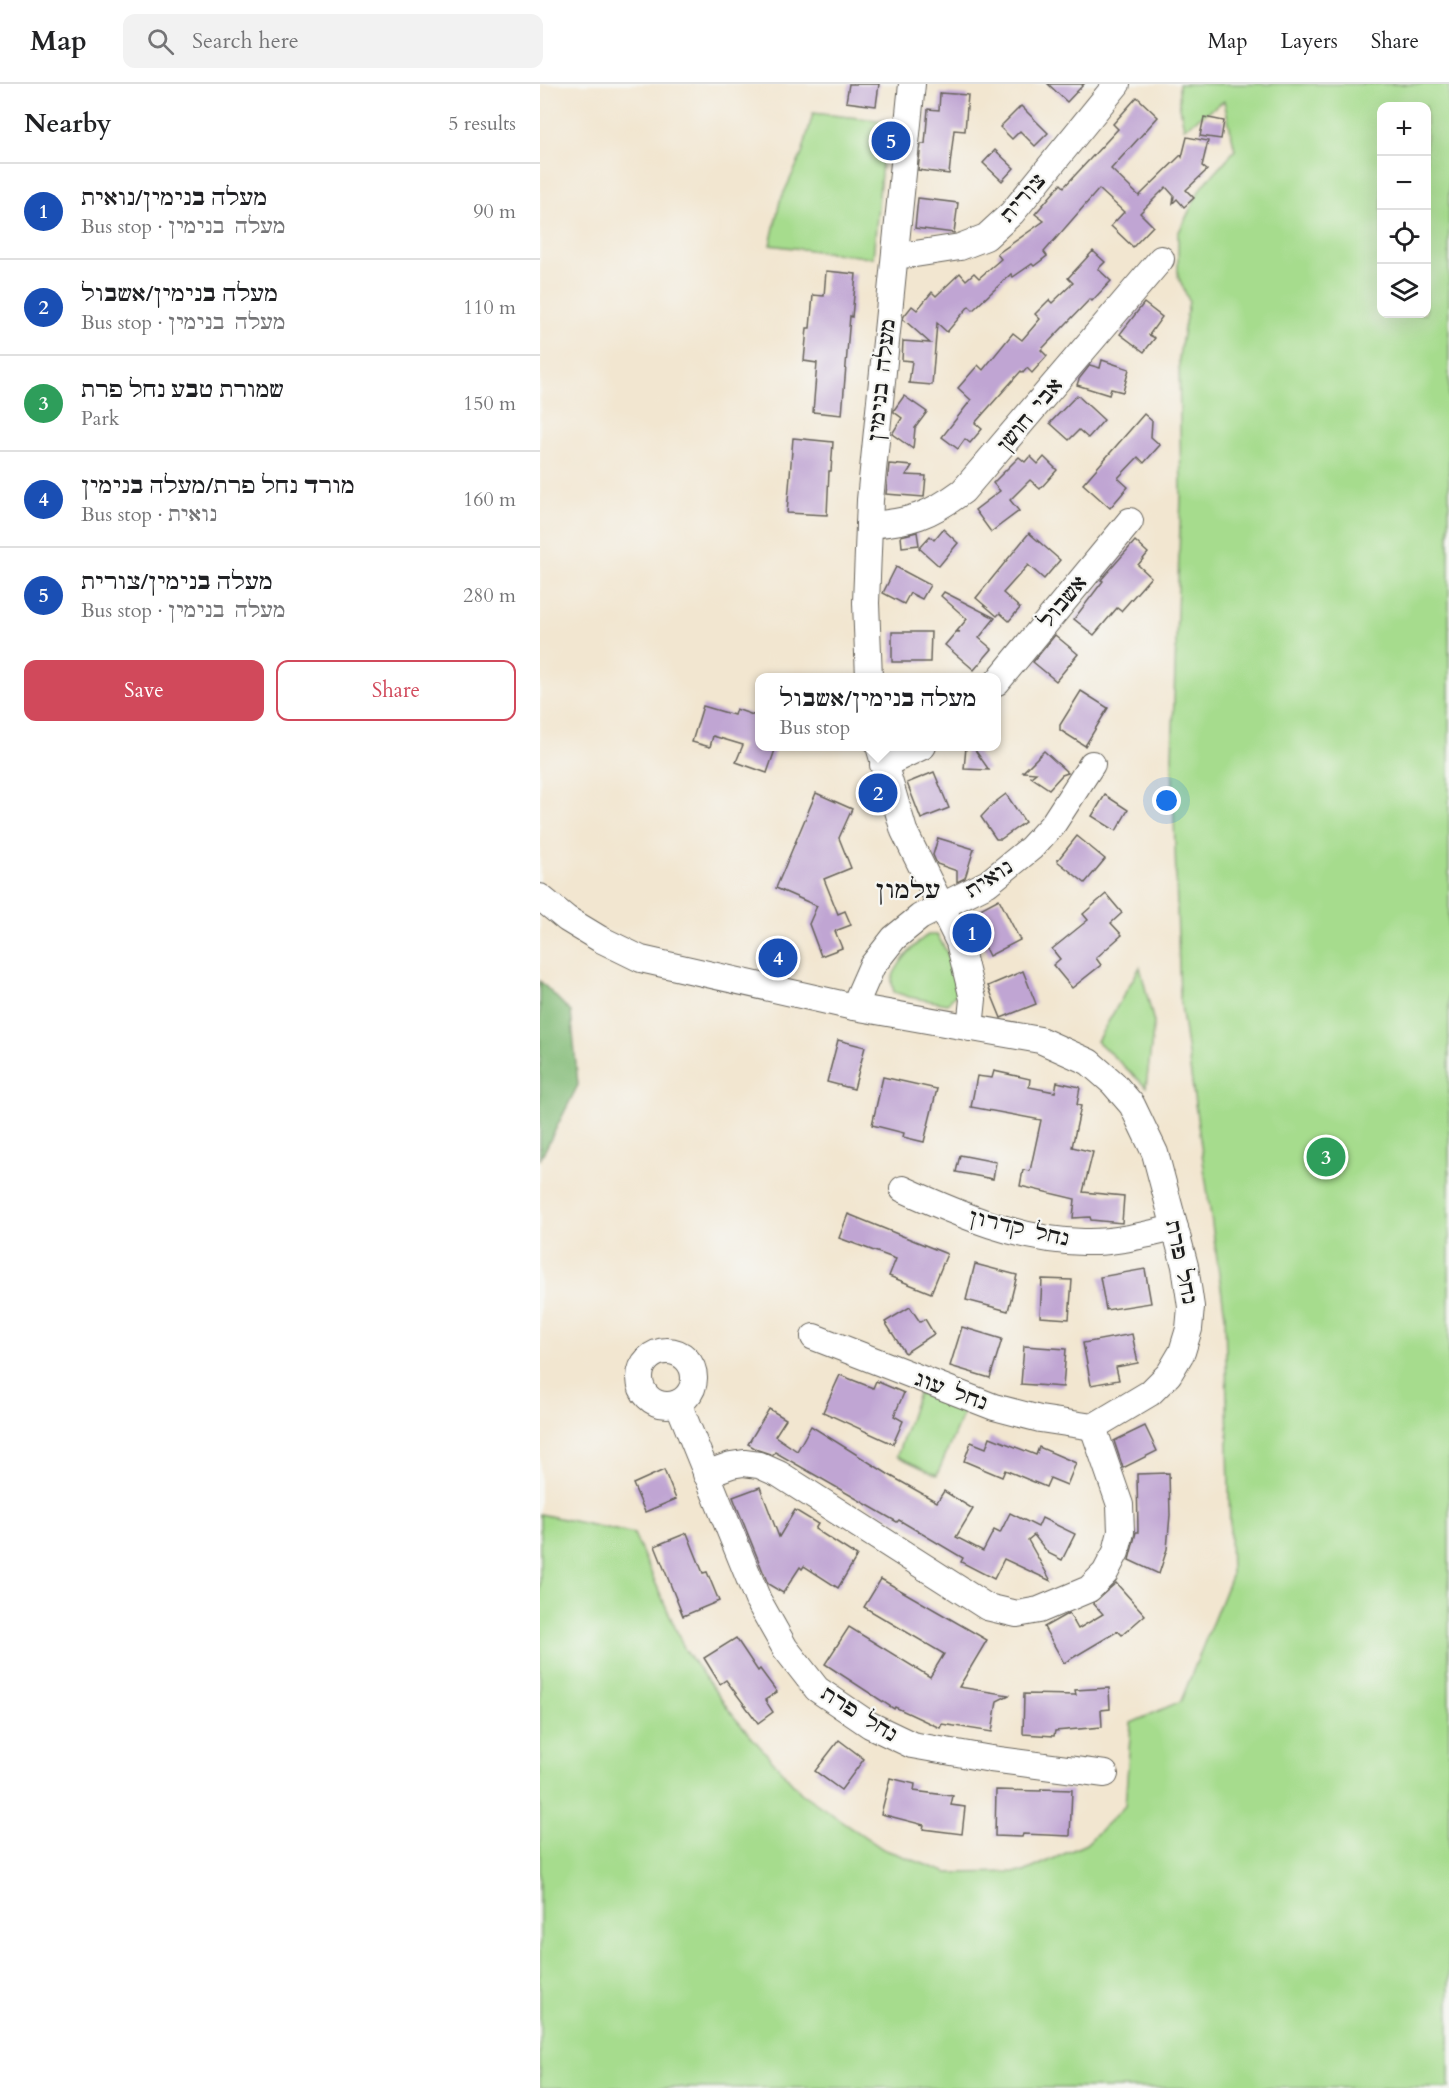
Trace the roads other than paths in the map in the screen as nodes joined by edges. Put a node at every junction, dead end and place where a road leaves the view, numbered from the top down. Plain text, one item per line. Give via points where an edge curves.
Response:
1 (912, 84) edge
2 (1117, 84) edge
3 (895, 255) junction
4 (1161, 259) dead end
5 (1130, 521) dead end
6 (869, 525) junction
7 (869, 673) edge
8 (1001, 676) edge
9 (904, 751) edge
10 (881, 756) edge
11 (1092, 764) dead end
12 (540, 897) edge
13 (942, 907) junction
14 (854, 1007) junction
15 (970, 1028) junction
16 (903, 1189) dead end
17 (1175, 1228) junction
18 (814, 1337) dead end
19 (678, 1403) dead end
20 (1093, 1427) junction
21 (706, 1474) junction
22 (1105, 1774) dead end

1 - 3 street, מעלה בנימין
2 - 3 street, צורית via 1012,213 986,237 960,246
3 - 6 street, מעלה בנימין
4 - 6 street, אבי חושן via 963,491 919,518
5 - 8 street, אשבול
6 - 7 street, מעלה בנימין
9 - 10 street
10 - 13 street via 904,831
11 - 13 street, נואית via 1053,824 1031,849 988,884
12 - 14 street, נחל פרת via 567,919 641,959
13 - 14 street, נואית via 920,917 894,938 872,966
13 - 15 street via 968,973 974,999
14 - 15 street, נחל פרת
15 - 17 street, נחל פרת via 1040,1040 1089,1062 1113,1083 1132,1105 1155,1153
16 - 17 street, נחל קדרון via 992,1226 1054,1240 1111,1241
17 - 20 street, נחל פרת via 1191,1307 1182,1352 1150,1393
18 - 20 street, נחל עוג via 994,1407
19 - 21 street, נחל פרת
20 - 21 street via 1120,1505 1121,1532 1116,1552 1105,1573 1089,1589 1039,1610 1017,1614 987,1607 803,1487 759,1465 731,1465
21 - 22 street, נחל פרת via 758,1600 785,1648 817,1689 870,1725 912,1745

